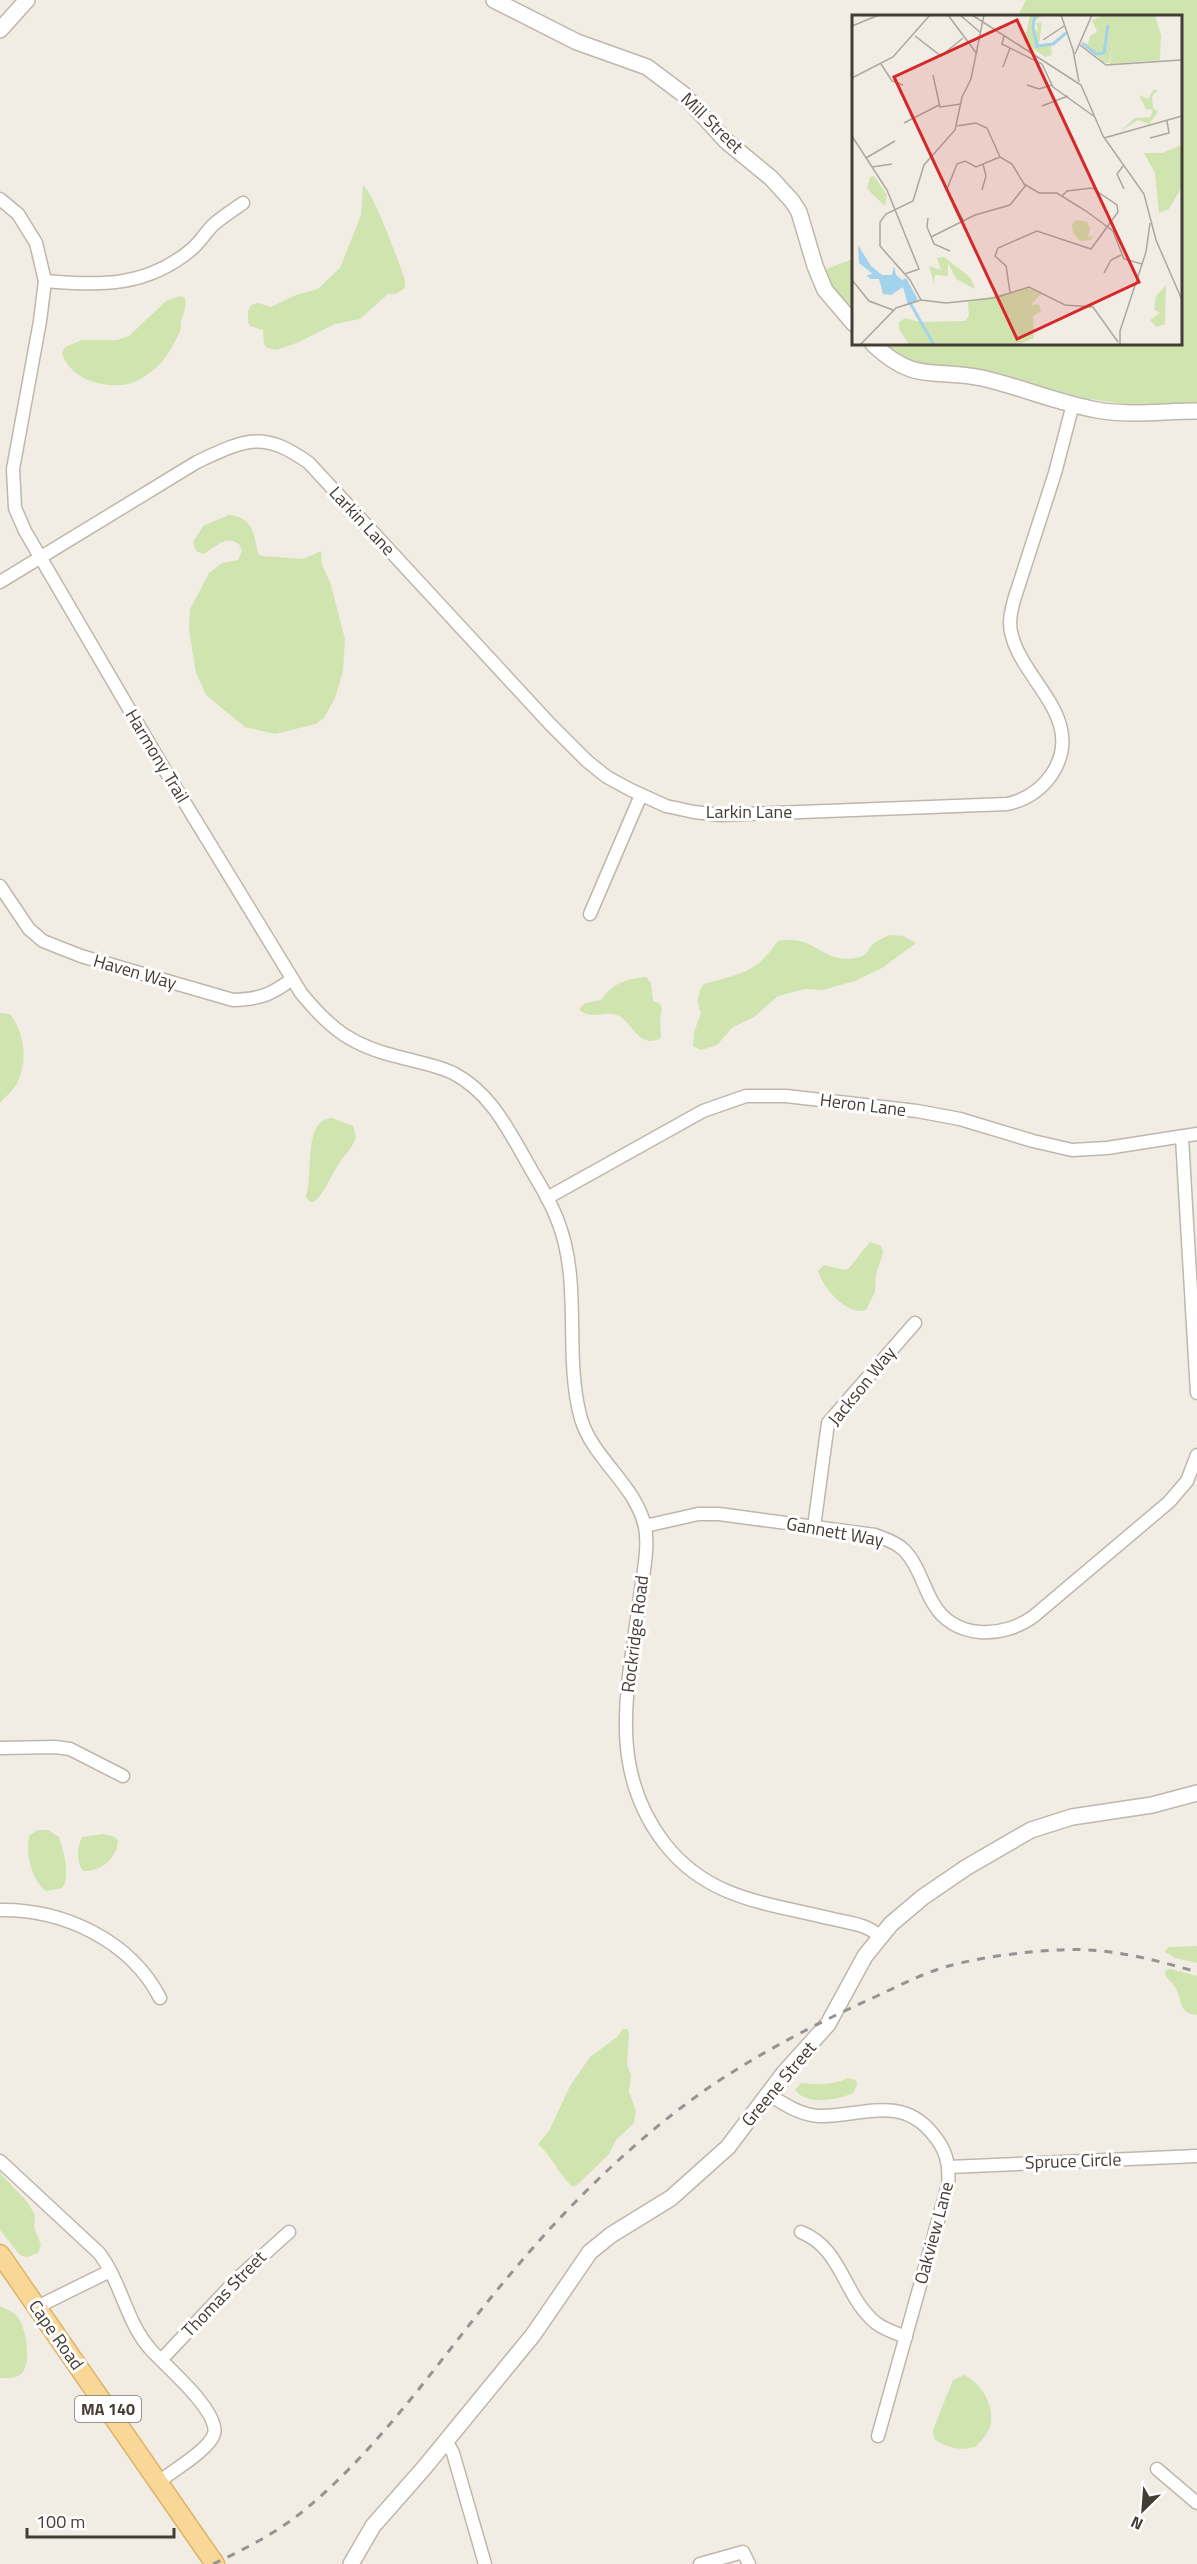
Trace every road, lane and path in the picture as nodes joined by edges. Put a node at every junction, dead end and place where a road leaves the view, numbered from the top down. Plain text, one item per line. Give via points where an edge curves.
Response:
1 (27, 0) edge
2 (494, 0) edge
3 (0, 30) edge
4 (0, 199) edge
5 (243, 203) dead end
6 (45, 281) junction
7 (852, 322) edge
8 (874, 345) edge
9 (1073, 404) junction
10 (1197, 411) edge
11 (40, 558) junction
12 (0, 582) edge
13 (641, 795) junction
14 (0, 886) edge
15 (590, 914) dead end
16 (292, 979) junction
17 (1197, 1134) edge
18 (1182, 1138) junction
19 (547, 1198) junction
20 (915, 1323) dead end
21 (1197, 1393) edge
22 (1197, 1455) edge
23 (645, 1526) junction
24 (814, 1527) junction
25 (0, 1748) edge
26 (123, 1776) dead end
27 (1197, 1793) edge
28 (0, 1910) edge
29 (879, 1936) junction
30 (160, 1998) dead end
31 (768, 2094) junction
32 (1197, 2156) edge
33 (0, 2161) edge
34 (950, 2167) junction
35 (289, 2232) dead end
36 (801, 2232) dead end
37 (0, 2254) edge
38 (110, 2271) junction
39 (37, 2307) junction
40 (906, 2337) junction
41 (162, 2359) junction
42 (878, 2436) dead end
43 (446, 2440) junction
44 (1156, 2469) dead end
45 (159, 2482) junction
46 (1197, 2503) edge
47 (215, 2564) edge
48 (351, 2564) edge
49 (485, 2564) edge
50 (700, 2564) edge
51 (749, 2564) edge

1 - 3 street
2 - 7 street, Mill Street via 577,42 647,67 683,94 726,141 792,201 825,290
4 - 6 street, Harmony Trail via 18,214 36,243
5 - 6 street via 213,225 195,247 146,277 82,284
6 - 11 street, Harmony Trail via 12,469 15,508
8 - 9 street via 890,359 918,372 972,376
9 - 10 street via 1131,414
9 - 13 street, Larkin Lane via 1009,621 1018,651 1052,704 1061,731 1059,760 1039,789 1007,804 721,815 666,806
11 - 12 street
11 - 13 street, Larkin Lane via 197,462 232,445 266,441 282,446 309,463 587,761
11 - 16 street, Harmony Trail
13 - 15 street
14 - 16 street, Haven Way via 43,941 81,956 233,1000 256,999 275,992
16 - 19 street, Harmony Trail via 322,1019 343,1035 368,1048 452,1072 473,1085 503,1120
17 - 18 street, Heron Lane
18 - 19 street, Heron Lane via 1072,1150 917,1111 786,1096 746,1096 704,1111
18 - 21 street
19 - 23 street, Rockridge Road via 558,1220 568,1262 582,1423 634,1502
20 - 24 street, Jackson Way via 828,1423
22 - 24 street, Gannett Way via 1187,1481 1169,1502 1034,1617 1002,1632 971,1631 941,1614 912,1560 894,1543 875,1535
23 - 24 street, Gannett Way via 698,1514 719,1514
23 - 29 street, Rockridge Road via 643,1575 624,1719 629,1772 643,1809 671,1850 712,1885 752,1902 862,1926
25 - 26 street via 70,1749
27 - 29 street, Greene Street via 1152,1805 1072,1817 1031,1830 923,1897
28 - 30 street via 49,1915 90,1931 136,1965
29 - 31 street, Greene Street via 828,2024
31 - 34 street, Oakview Lane via 795,2110 818,2116 871,2110 902,2112 914,2117 937,2139
31 - 43 street, Greene Street via 728,2147 704,2170 664,2203 590,2252 541,2324
32 - 34 street, Spruce Circle
33 - 38 street via 96,2250
34 - 40 street, Oakview Lane
35 - 41 street, Thomas Street via 239,2277
36 - 40 street via 820,2241 870,2317
37 - 39 main road, Cape Road / MA 140
38 - 39 street
38 - 41 street via 136,2328
39 - 45 main road, Cape Road / MA 140
40 - 42 street, Oakview Lane
41 - 45 street via 210,2416 214,2430 207,2445
43 - 48 street, Greene Street via 373,2526
43 - 49 street
44 - 46 street
45 - 47 main road, Cape Road / MA 140
50 - 51 street via 743,2552

